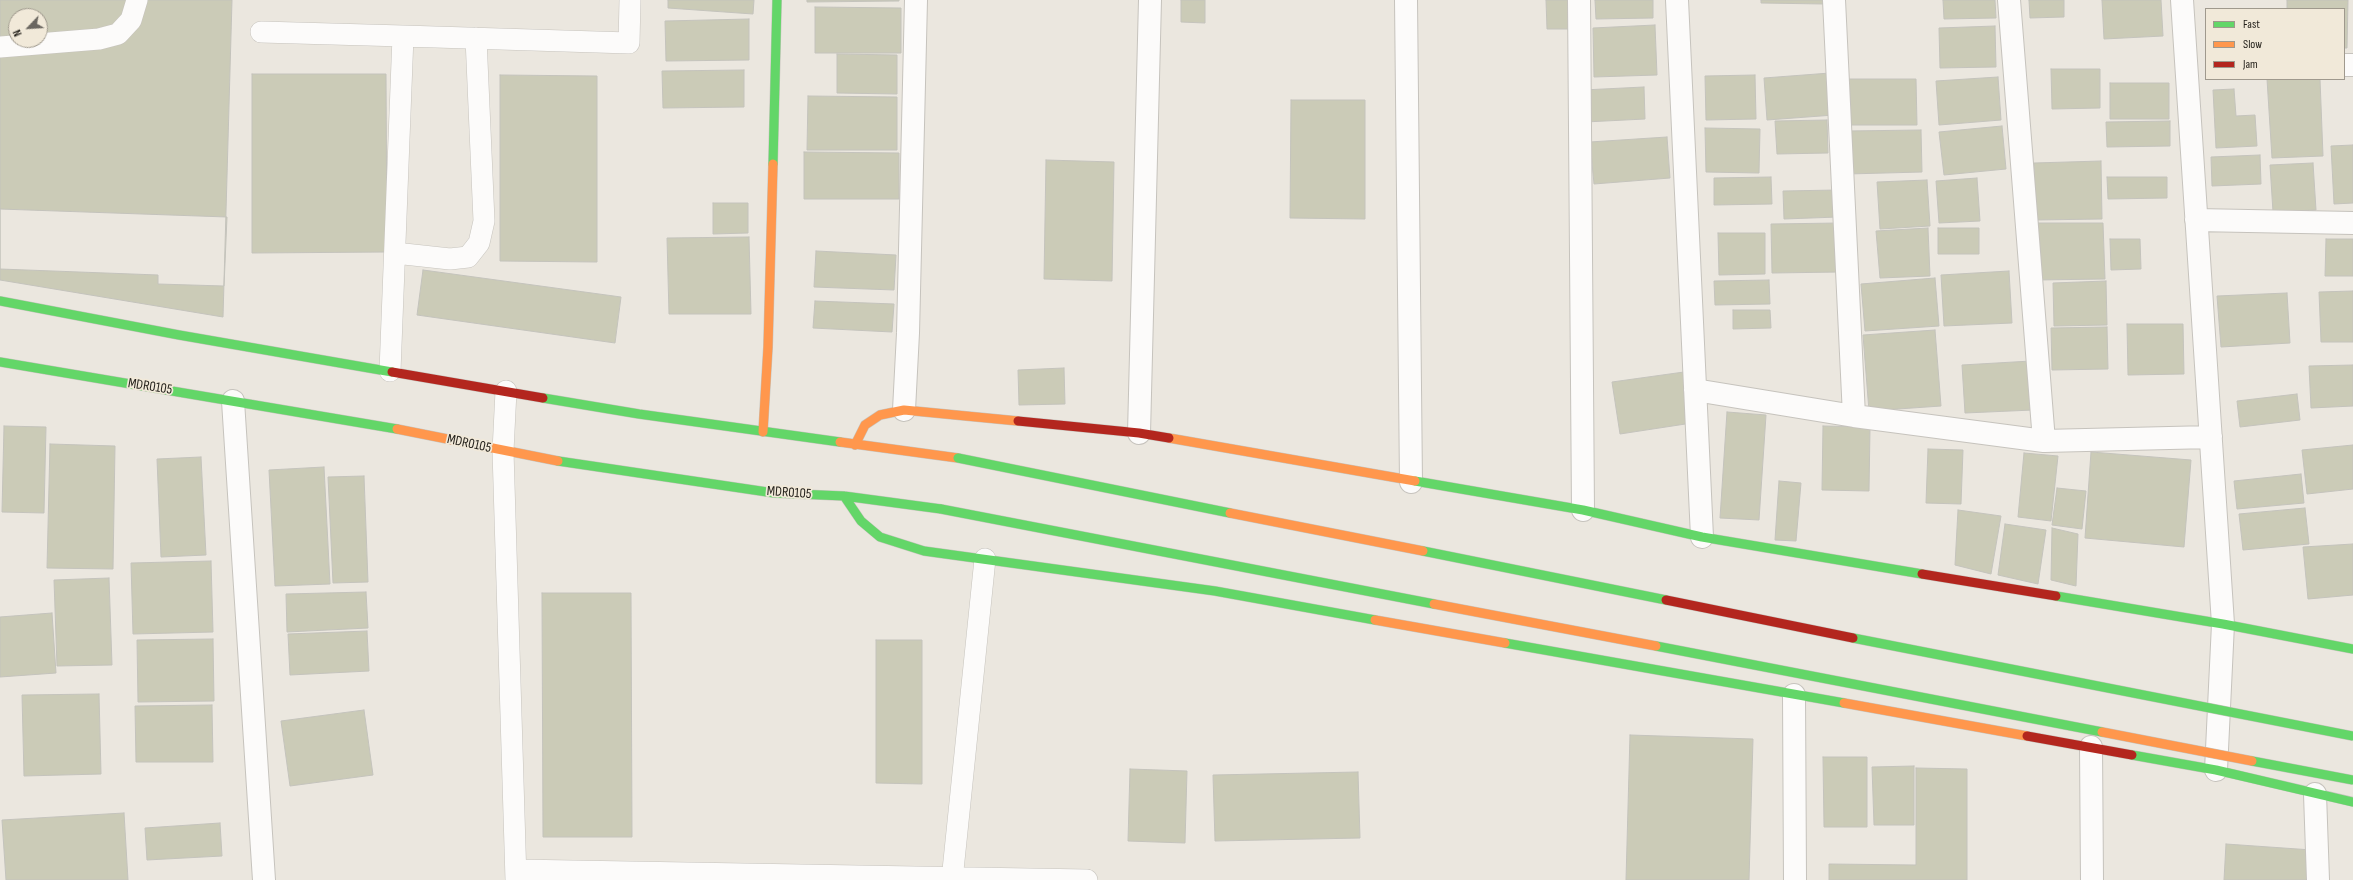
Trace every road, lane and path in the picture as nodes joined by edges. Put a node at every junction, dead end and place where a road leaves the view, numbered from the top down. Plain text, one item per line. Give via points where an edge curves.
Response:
1 (136, 0) edge
2 (630, 0) edge
3 (777, 0) edge
4 (916, 0) edge
5 (1150, 0) edge
6 (1406, 0) edge
7 (1579, 0) edge
8 (1677, 0) edge
9 (1834, 0) edge
10 (2009, 0) edge
11 (2182, 0) edge
12 (261, 32) dead end
13 (403, 36) junction
14 (476, 38) junction
15 (0, 47) edge
16 (2196, 66) edge
17 (2196, 220) junction
18 (2353, 223) edge
19 (395, 253) junction
20 (0, 301) edge
21 (0, 362) edge
22 (390, 371) junction
23 (1695, 390) junction
24 (506, 391) junction
25 (233, 401) junction
26 (904, 410) junction
27 (1854, 416) junction
28 (763, 432) junction
29 (1139, 433) junction
30 (2211, 437) junction
31 (2044, 441) junction
32 (856, 445) junction
33 (503, 451) junction
34 (1411, 482) junction
35 (844, 496) junction
36 (1583, 510) junction
37 (1702, 537) junction
38 (985, 559) junction
39 (2223, 624) junction
40 (2353, 649) edge
41 (1794, 695) junction
42 (2353, 736) edge
43 (2091, 747) junction
44 (2216, 770) junction
45 (2353, 780) edge
46 (2315, 794) junction
47 (2353, 802) edge
48 (516, 875) edge
49 (264, 880) edge
50 (952, 880) edge
51 (1087, 880) edge
52 (1795, 880) edge
53 (2092, 880) edge
54 (2318, 880) edge

1 - 15 lane via 131,20 118,34 99,39
2 - 14 lane via 629,43
3 - 28 main road via 768,347
4 - 26 street
5 - 29 street
6 - 34 street
7 - 36 street
8 - 23 street
9 - 27 street
10 - 31 street
11 - 16 street
12 - 13 lane
13 - 14 lane
13 - 19 lane
14 - 19 lane via 484,221 479,243 468,257 450,259
16 - 17 street
17 - 18 street
17 - 30 street
19 - 22 lane
20 - 22 main road via 187,337
21 - 25 main road, MDR0105
22 - 24 main road
23 - 27 street
23 - 37 street
24 - 28 main road
24 - 33 lane
25 - 33 main road, MDR0105 via 394,428
25 - 49 street
26 - 29 main road
26 - 32 main road via 880,416 865,425
27 - 31 street
28 - 32 main road
29 - 34 main road
30 - 31 street
30 - 39 street
32 - 42 main road, bridge via 958,458
33 - 35 main road, MDR0105 via 774,493
33 - 48 lane
34 - 36 main road
35 - 38 main road via 861,521 880,537 924,551
35 - 45 main road, MDR0105, bridge via 941,509
36 - 37 main road
37 - 39 main road
38 - 41 main road via 1215,591
38 - 50 lane
39 - 40 main road
39 - 44 street
41 - 43 main road
41 - 52 street
43 - 44 main road
43 - 53 street
44 - 46 main road
46 - 47 main road
46 - 54 street
48 - 50 lane
50 - 51 lane

